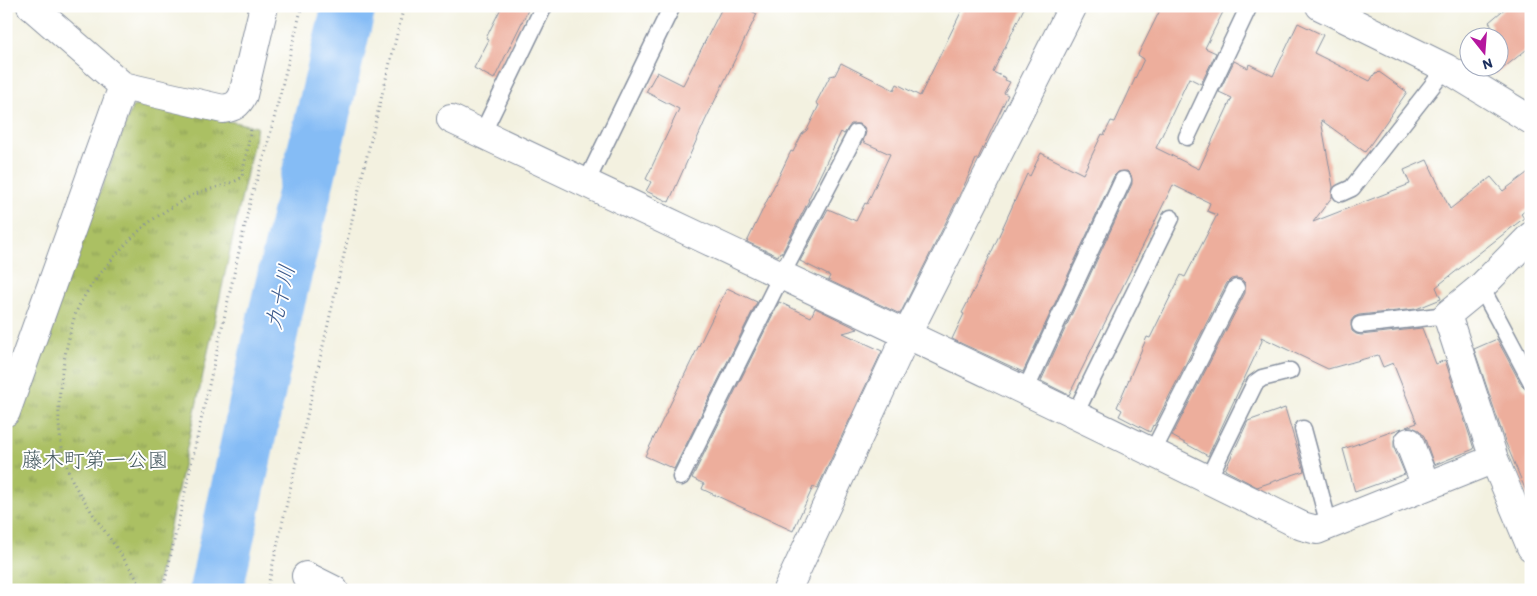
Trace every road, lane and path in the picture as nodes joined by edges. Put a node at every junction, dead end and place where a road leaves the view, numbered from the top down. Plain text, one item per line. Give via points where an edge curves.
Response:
1 (31, 6) edge
2 (264, 6) edge
3 (302, 6) edge
4 (404, 6) edge
5 (544, 6) edge
6 (672, 6) edge
7 (1073, 6) edge
8 (1249, 6) edge
9 (1320, 6) edge
10 (1446, 68) junction
11 (123, 86) junction
12 (451, 118) dead end
13 (1531, 120) edge
14 (252, 124) dead end
15 (856, 133) dead end
16 (482, 134) junction
17 (1186, 137) dead end
18 (1123, 180) dead end
19 (586, 183) junction
20 (1341, 193) dead end
21 (1171, 218) dead end
22 (1531, 236) edge
23 (781, 276) junction
24 (1481, 287) junction
25 (1236, 288) dead end
26 (1447, 315) junction
27 (1360, 325) dead end
28 (907, 334) junction
29 (1290, 371) dead end
30 (1531, 381) edge
31 (1025, 391) junction
32 (6, 412) edge
33 (1074, 416) junction
34 (1304, 429) dead end
35 (1409, 442) dead end
36 (1152, 453) junction
37 (1494, 459) junction
38 (681, 477) dead end
39 (1208, 479) junction
40 (1426, 486) junction
41 (1329, 525) junction
42 (1531, 546) edge
43 (306, 576) dead end
44 (143, 590) edge
45 (163, 590) edge
46 (267, 590) edge
47 (334, 590) edge
48 (787, 590) edge

1 - 11 street
2 - 11 street via 243,95 232,108 223,109
3 - 45 path via 251,198
4 - 46 path
5 - 16 lane
6 - 19 lane
7 - 28 street
8 - 17 lane
9 - 10 street
10 - 13 street
10 - 20 lane via 1352,188
11 - 32 street
12 - 16 street
14 - 44 path via 242,177 238,182 192,196 150,222 116,254 81,302 68,343 58,416 58,433 66,460 73,482
15 - 23 lane
16 - 19 street
18 - 31 lane
19 - 23 street
21 - 33 lane
22 - 24 street
23 - 28 street
23 - 38 lane
24 - 26 street
24 - 30 lane
25 - 36 lane
26 - 27 lane
26 - 37 street
28 - 31 street
28 - 48 street
29 - 39 lane via 1254,383
31 - 33 street
33 - 36 street
34 - 41 lane
35 - 40 street
36 - 39 street
37 - 40 street
37 - 42 street
39 - 41 street via 1302,526 1317,530
40 - 41 street
43 - 47 street

